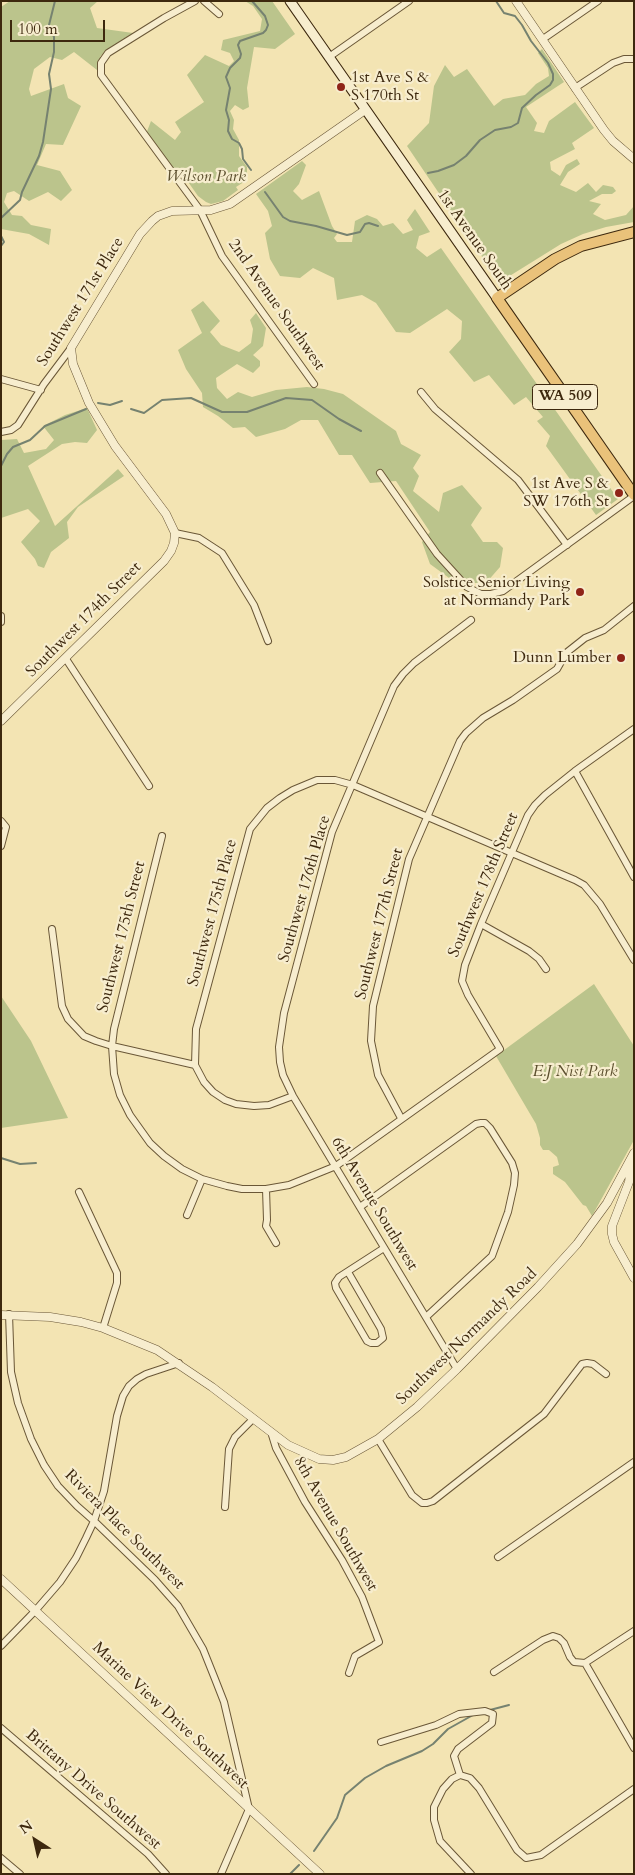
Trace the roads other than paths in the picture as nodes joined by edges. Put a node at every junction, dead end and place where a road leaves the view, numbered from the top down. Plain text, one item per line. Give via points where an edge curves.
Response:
1 (195, 1) edge
2 (204, 1) edge
3 (290, 1) edge
4 (409, 1) edge
5 (516, 1) edge
6 (598, 1) edge
7 (219, 14) dead end
8 (543, 40) junction
9 (329, 58) junction
10 (634, 60) edge
11 (575, 88) junction
12 (365, 110) junction
13 (634, 159) edge
14 (200, 210) junction
15 (634, 232) edge
16 (497, 298) junction
17 (71, 348) junction
18 (1, 379) edge
19 (314, 384) dead end
20 (41, 390) junction
21 (421, 392) dead end
22 (1, 432) edge
23 (380, 473) dead end
24 (634, 495) edge
25 (175, 533) junction
26 (567, 545) junction
27 (634, 606) edge
28 (1, 616) edge
29 (471, 620) dead end
30 (1, 622) edge
31 (268, 641) dead end
32 (66, 659) junction
33 (1, 721) edge
34 (634, 729) edge
35 (576, 771) junction
36 (352, 784) junction
37 (149, 786) dead end
38 (426, 816) junction
39 (3, 824) edge
40 (162, 836) dead end
41 (1, 846) edge
42 (512, 853) junction
43 (634, 877) edge
44 (480, 924) junction
45 (52, 929) dead end
46 (634, 960) edge
47 (546, 969) dead end
48 (112, 1046) junction
49 (279, 1048) joint
50 (195, 1065) junction
51 (293, 1096) junction
52 (401, 1118) junction
53 (633, 1154) edge
54 (336, 1166) junction
55 (202, 1179) junction
56 (266, 1190) junction
57 (79, 1192) dead end
58 (360, 1207) junction
59 (187, 1215) dead end
60 (276, 1243) dead end
61 (384, 1248) junction
62 (348, 1272) junction
63 (634, 1278) edge
64 (5, 1314) edge
65 (426, 1317) junction
66 (103, 1328) junction
67 (179, 1364) junction
68 (457, 1370) junction
69 (606, 1374) dead end
70 (253, 1419) junction
71 (272, 1435) junction
72 (378, 1438) junction
73 (634, 1462) edge
74 (225, 1507) dead end
75 (94, 1521) junction
76 (498, 1557) dead end
77 (1, 1579) edge
78 (35, 1611) junction
79 (634, 1631) edge
80 (1, 1646) edge
81 (585, 1663) junction
82 (494, 1672) dead end
83 (349, 1673) dead end
84 (1, 1728) edge
85 (381, 1742) dead end
86 (634, 1748) edge
87 (460, 1775) junction
88 (634, 1789) edge
89 (249, 1809) junction
90 (1, 1858) edge
91 (20, 1874) edge
92 (166, 1874) edge
93 (222, 1874) edge
94 (320, 1874) edge
95 (471, 1874) edge

1 - 14 street, 2nd Avenue Southwest via 108,53 100,67 101,75
2 - 7 street
3 - 9 main road, 1st Avenue South
4 - 9 street
5 - 8 street
6 - 8 street
8 - 11 street
9 - 12 main road, 1st Avenue South
10 - 11 street via 613,63
11 - 13 street via 613,141
12 - 14 street, Southwest 171st Place via 235,202 222,208
12 - 16 main road, 1st Avenue South
14 - 17 street, Southwest 171st Place via 172,211 158,216 146,227
14 - 19 street, 2nd Avenue Southwest via 222,256
15 - 16 main road via 581,246 555,259
16 - 24 main road, 1st Avenue South / WA 509
17 - 20 street, Southwest 171st Place
17 - 25 street via 73,364 93,410 115,446 166,514
18 - 20 street
20 - 22 street, Southwest 171st Place via 18,425
21 - 26 street via 436,409 518,480
23 - 26 street via 438,554 467,587 481,594 503,591
24 - 26 street
25 - 31 street via 198,538 222,554 254,605
25 - 32 street, Southwest 174th Street via 171,551 164,561
27 - 38 street, Southwest 177th Street via 604,630 585,638 566,653 557,669 466,733
28 - 30 street
29 - 36 street, Southwest 176th Place via 414,664 394,686
32 - 33 street, Southwest 174th Street
32 - 37 street
34 - 35 street, Southwest 178th Street
35 - 42 street, Southwest 178th Street via 535,805
35 - 43 street
36 - 38 street, Southwest 175th Place
36 - 49 street, Southwest 176th Place via 332,832 284,1013
36 - 50 street, Southwest 175th Place via 317,780 293,790 267,808 250,829 196,1029
38 - 42 street, Southwest 175th Place
38 - 52 street, Southwest 177th Street via 409,859 373,1006 371,1041 378,1075
39 - 41 street
40 - 48 street, Southwest 175th Street via 119,1004
42 - 44 street, Southwest 178th Street
42 - 46 street, Southwest 175th Place via 584,885 600,904
44 - 47 street via 529,951
44 - 52 street, Southwest 178th Street via 462,981 500,1049
45 - 48 street via 62,1006 68,1019 84,1036
48 - 50 street
48 - 55 street, Southwest 175th Street via 114,1074 120,1095 138,1128 164,1156
49 - 51 street, 6th Avenue Southwest via 283,1075
50 - 51 street via 213,1092 236,1104 269,1105
51 - 54 street, 6th Avenue Southwest
52 - 54 street
53 - 63 street via 629,1182 612,1234
53 - 68 street, Southwest Normandy Road via 607,1204 577,1244
54 - 56 street
54 - 58 street, 6th Avenue Southwest
55 - 56 street, Southwest 175th Street via 227,1186
55 - 59 street
56 - 60 street via 266,1226
57 - 66 street via 117,1274
58 - 61 street, 6th Avenue Southwest
58 - 65 street via 476,1124 485,1123 490,1128 512,1164 515,1173 508,1212 492,1256
61 - 62 street
61 - 65 street, 6th Avenue Southwest
62 - 62 street via 335,1282 336,1288 366,1341 377,1343 383,1338 380,1330
64 - 66 street, Southwest Normandy Road via 50,1317
64 - 75 street, Riviera Place Southwest via 11,1372 31,1439 58,1486
65 - 68 street, 6th Avenue Southwest
66 - 67 street, Southwest Normandy Road via 157,1350
67 - 70 street, Southwest Normandy Road
67 - 75 street via 137,1379 123,1396 104,1491
68 - 72 street, Southwest Normandy Road
69 - 72 street via 593,1364 582,1364 544,1414 434,1501 422,1503 412,1495
70 - 71 street, Southwest Normandy Road
70 - 74 street via 229,1449
71 - 72 street, Southwest Normandy Road via 319,1459 333,1460
71 - 83 street, 8th Avenue Southwest via 305,1502 362,1597 379,1642 355,1656
73 - 76 street
75 - 78 street via 76,1558
75 - 89 street, Riviera Place Southwest via 162,1587 188,1620 224,1702
77 - 78 street, Marine View Drive Southwest
78 - 80 street
78 - 89 street, Marine View Drive Southwest
79 - 81 street
81 - 82 street via 574,1662 564,1643 553,1636
81 - 86 street
84 - 92 street, Brittany Drive Southwest via 148,1854
85 - 87 street via 460,1714 484,1711 493,1714 492,1723 458,1748 454,1756
87 - 88 street via 470,1778 479,1788 517,1850 526,1858 540,1855
87 - 95 street via 443,1789 434,1807 434,1820 440,1841
89 - 93 street
89 - 94 street, Marine View Drive Southwest
90 - 91 street

